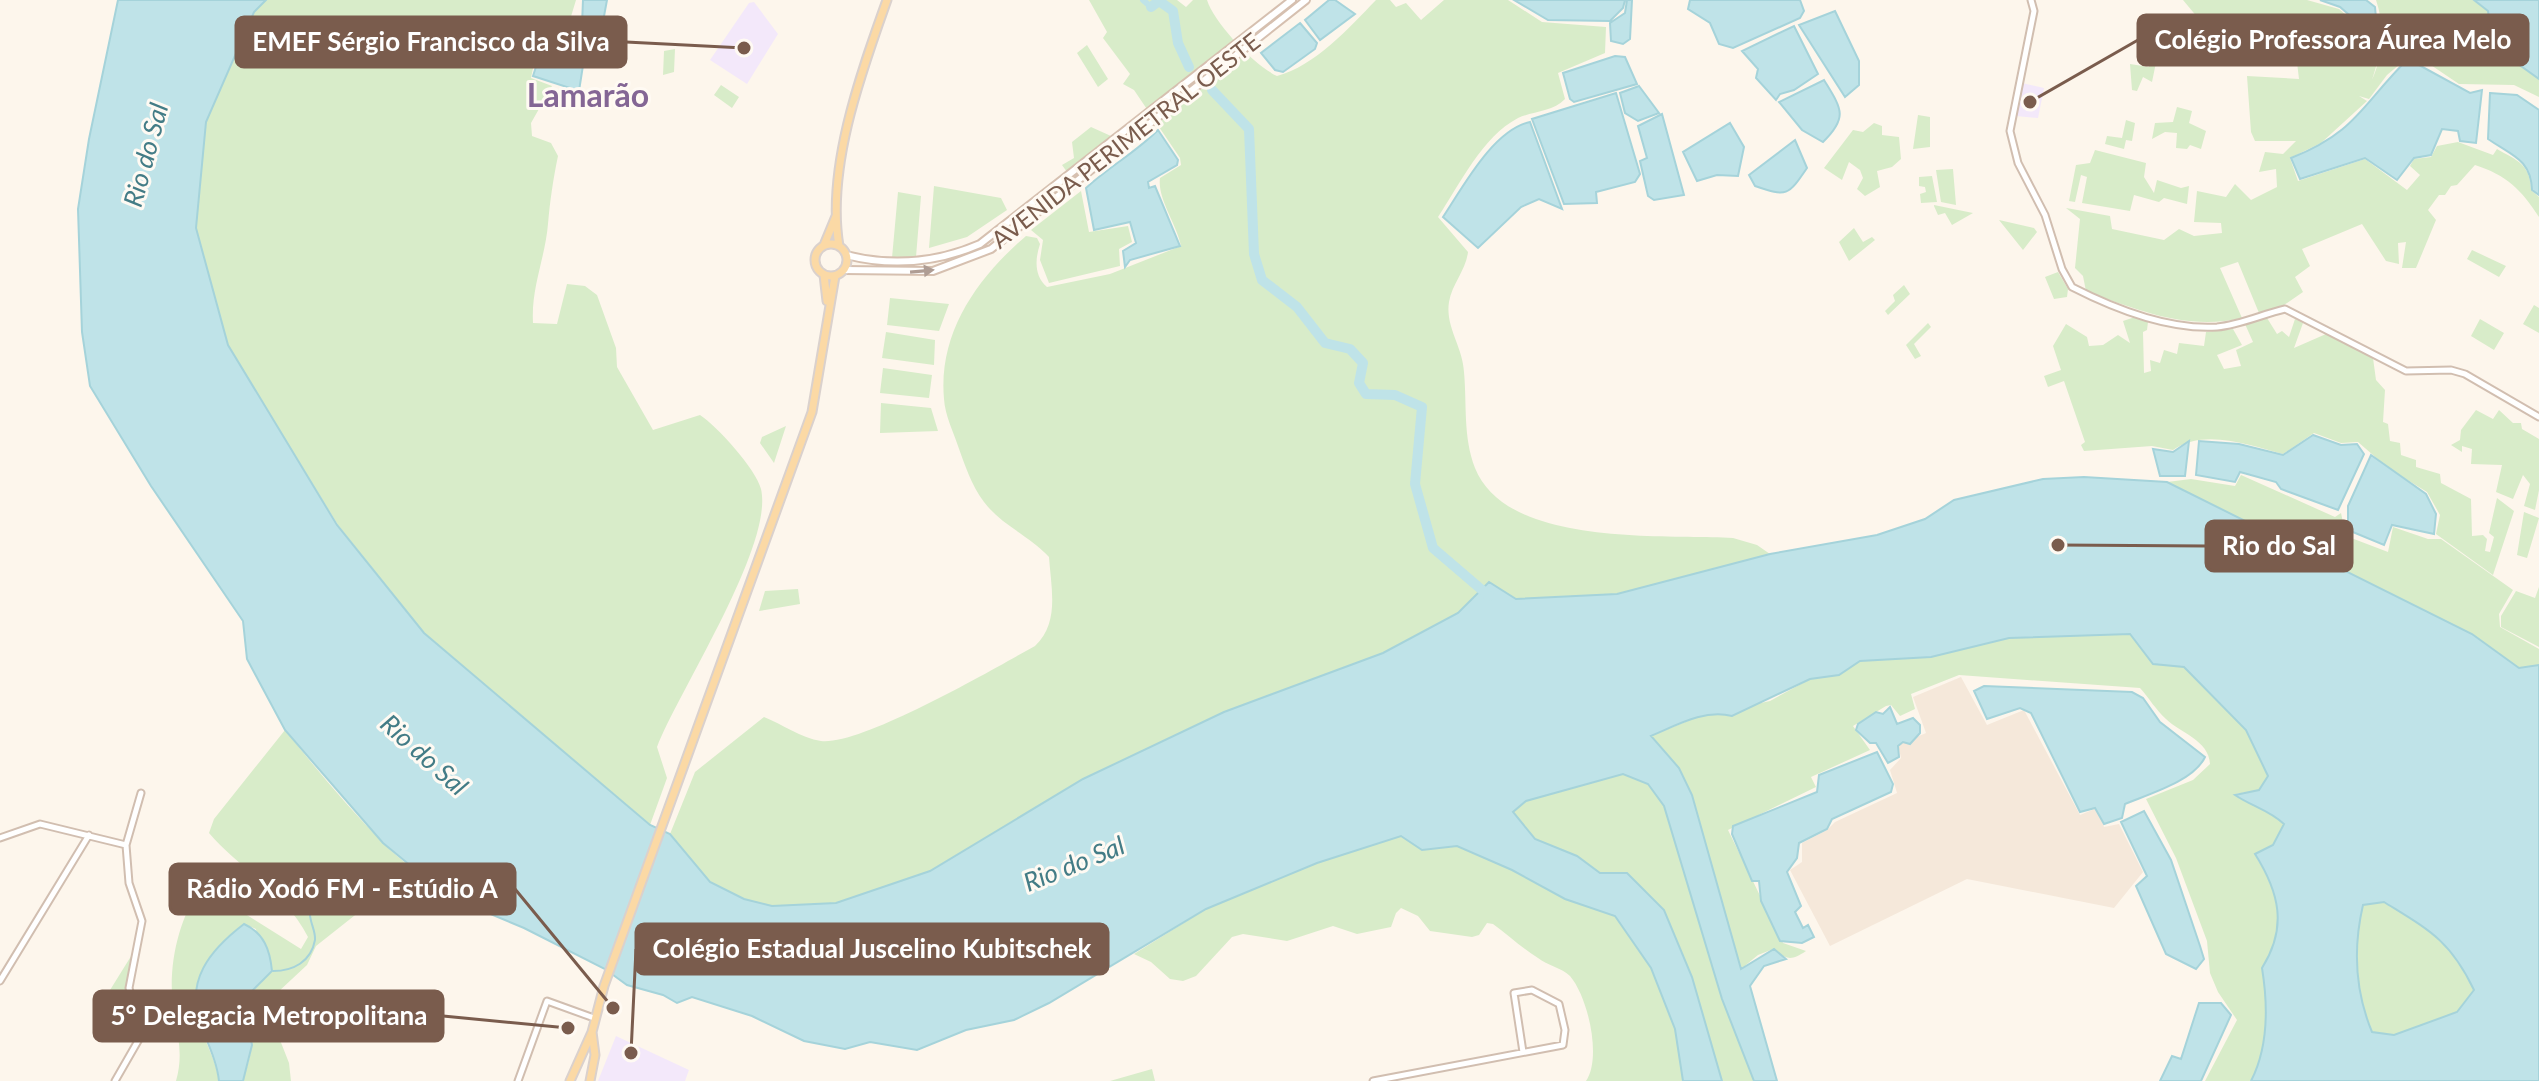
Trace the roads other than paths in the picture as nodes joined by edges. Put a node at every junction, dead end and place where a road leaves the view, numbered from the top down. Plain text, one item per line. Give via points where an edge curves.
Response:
1 (887, 0) edge
2 (1292, 0) edge
3 (1306, 0) edge
4 (2031, 0) edge
5 (837, 214) junction
6 (824, 245) junction
7 (839, 246) junction
8 (846, 255) junction
9 (844, 270) junction
10 (824, 275) junction
11 (835, 276) junction
12 (828, 303) junction
13 (2539, 417) edge
14 (141, 793) dead end
15 (89, 835) junction
16 (0, 838) edge
17 (126, 845) junction
18 (0, 981) edge
19 (594, 1018) junction
20 (592, 1032) junction
21 (1523, 1052) junction
22 (576, 1065) junction
23 (591, 1077) edge
24 (115, 1081) edge
25 (518, 1081) edge
26 (570, 1081) edge
27 (1373, 1081) edge

1 - 5 main road via 851,113
2 - 8 main road, AVENIDA PERIMETRAL OESTE via 980,244 912,263
9 -> 3 main road, AVENIDA PERIMETRAL OESTE via 933,271 991,249
4 - 13 street via 2034,11 2010,131 2018,163 2045,215 2070,285 2140,315 2180,324 2225,326 2285,309 2406,371 2461,373
5 - 6 main road
5 - 7 main road
6 - 7 main road
6 - 10 main road via 814,260
7 - 8 main road
8 - 9 main road
9 - 11 main road
10 - 11 main road
10 - 12 main road
11 - 12 main road
12 - 19 main road via 812,412
14 - 17 street
15 - 16 street via 35,824
15 - 17 street
15 - 18 street
17 - 24 street via 129,883 142,921 129,996 142,1034
19 - 20 main road
19 - 25 street via 547,1001
20 - 22 main road
20 - 23 main road via 596,1047
21 - 21 street via 1514,993 1527,989 1559,1004 1566,1035 1562,1045
21 - 27 street
22 - 23 main road via 587,1062
22 - 26 main road

